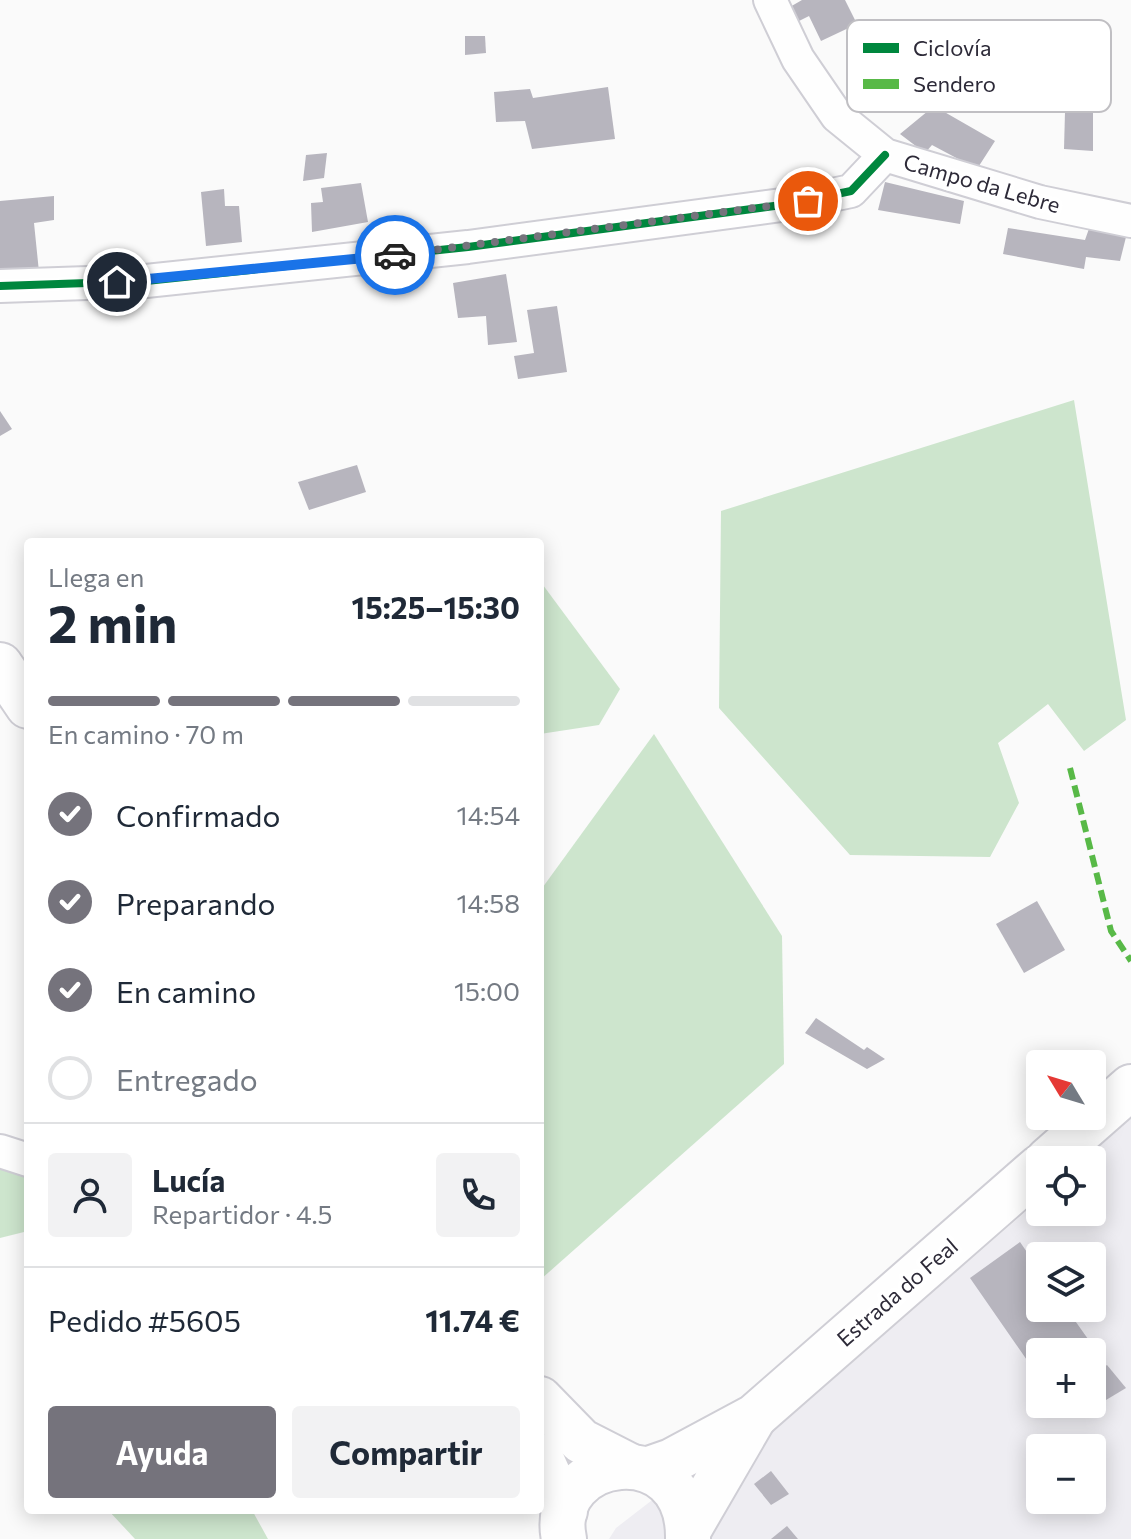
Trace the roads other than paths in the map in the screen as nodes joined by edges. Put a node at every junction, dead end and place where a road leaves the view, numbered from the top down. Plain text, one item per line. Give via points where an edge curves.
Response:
1 (770, 0) edge
2 (885, 155) junction
3 (1131, 221) edge
4 (0, 286) edge
5 (0, 665) edge
6 (24, 700) edge
7 (1131, 1087) edge
8 (1064, 1146) edge
9 (0, 1151) edge
10 (24, 1159) edge
11 (1026, 1179) edge
12 (544, 1403) edge
13 (754, 1417) junction
14 (638, 1467) junction
15 (544, 1469) edge
16 (562, 1530) edge
17 (688, 1535) edge

1 - 2 street, Campo da Lebre via 798,59 837,116
2 - 3 street, Campo da Lebre via 1040,202
2 - 4 street via 851,191 789,204 468,247 162,279
5 - 6 main road
7 - 8 main road
9 - 10 street
11 - 13 main road, Estrada do Feal
12 - 14 main road via 581,1441
13 - 14 main road, Estrada do Feal via 672,1461
13 - 17 main road, Estrada do Feal
14 - 16 main road, Estrada do Feal via 607,1468 588,1478 573,1493
14 - 17 main road via 668,1480 681,1497
15 - 16 main road

